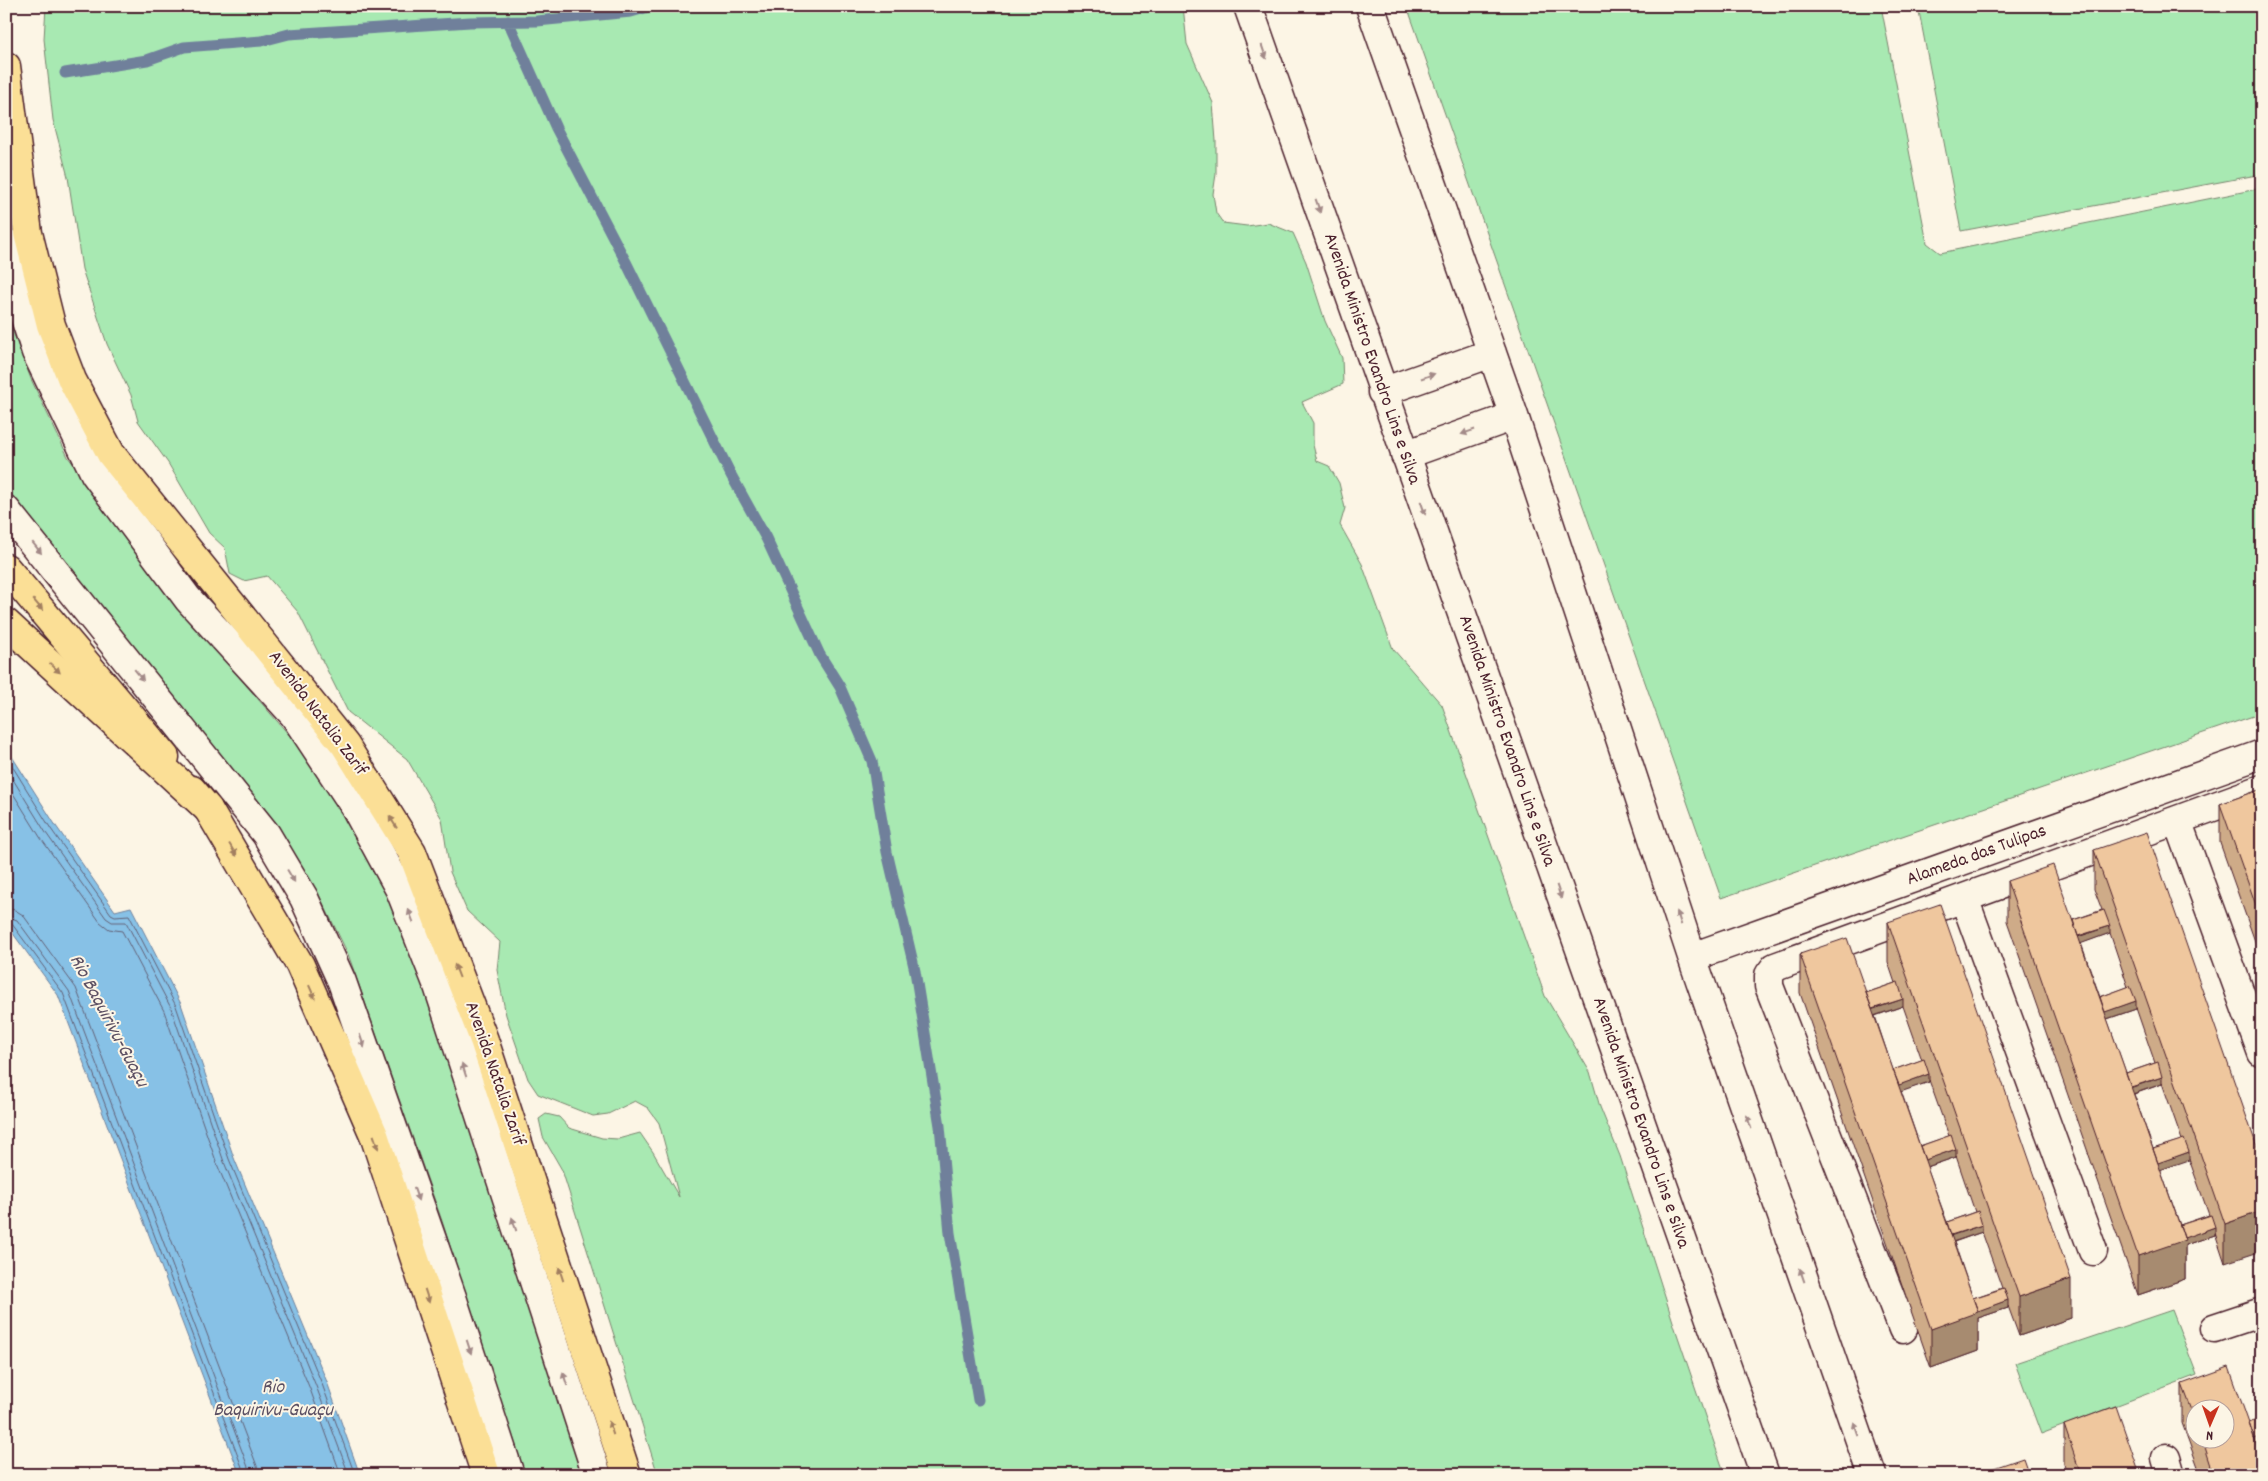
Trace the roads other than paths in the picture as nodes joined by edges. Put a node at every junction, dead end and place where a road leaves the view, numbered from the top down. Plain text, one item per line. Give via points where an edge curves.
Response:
1 (1248, 6) edge
2 (1370, 6) edge
3 (6, 66) edge
4 (6, 243) edge
5 (1492, 354) junction
6 (1382, 392) junction
7 (1514, 416) junction
8 (1405, 455) junction
9 (6, 510) edge
10 (6, 568) edge
11 (6, 624) edge
12 (2262, 754) edge
13 (2262, 789) edge
14 (208, 809) junction
15 (2177, 820) junction
16 (266, 834) junction
17 (1964, 898) junction
18 (1692, 957) junction
19 (2262, 1053) edge
20 (2093, 1250) dead end
21 (2262, 1312) edge
22 (2214, 1328) dead end
23 (1903, 1330) dead end
24 (486, 1475) edge
25 (510, 1475) edge
26 (597, 1475) edge
27 (627, 1475) edge
28 (1765, 1475) edge
29 (1872, 1475) edge

1 -> 6 street, Avenida Ministro Evandro Lins e Silva
2 - 5 street
27 -> 3 main road, Avenida Natalia Zarif via 484,1040 412,852 345,745 111,454 72,380 51,326 28,233
26 -> 4 street via 438,986 400,890 355,807 294,715 188,599 95,474 36,352 12,278
6 -> 5 street
5 - 7 street
6 - 8 street, Avenida Ministro Evandro Lins e Silva
7 -> 8 street
18 -> 7 street
8 -> 28 street, Avenida Ministro Evandro Lins e Silva
9 -> 16 street
10 -> 14 main road
11 -> 14 main road
12 - 18 street, Alameda das Tulipas
13 - 15 street
14 - 16 street
14 -> 24 main road via 300,965 374,1135
15 - 17 street
15 - 19 street
16 -> 25 street via 304,898 342,982 452,1297
17 - 20 street
17 - 23 street via 1775,967 1769,975 1769,986
29 -> 18 street
21 - 22 street

